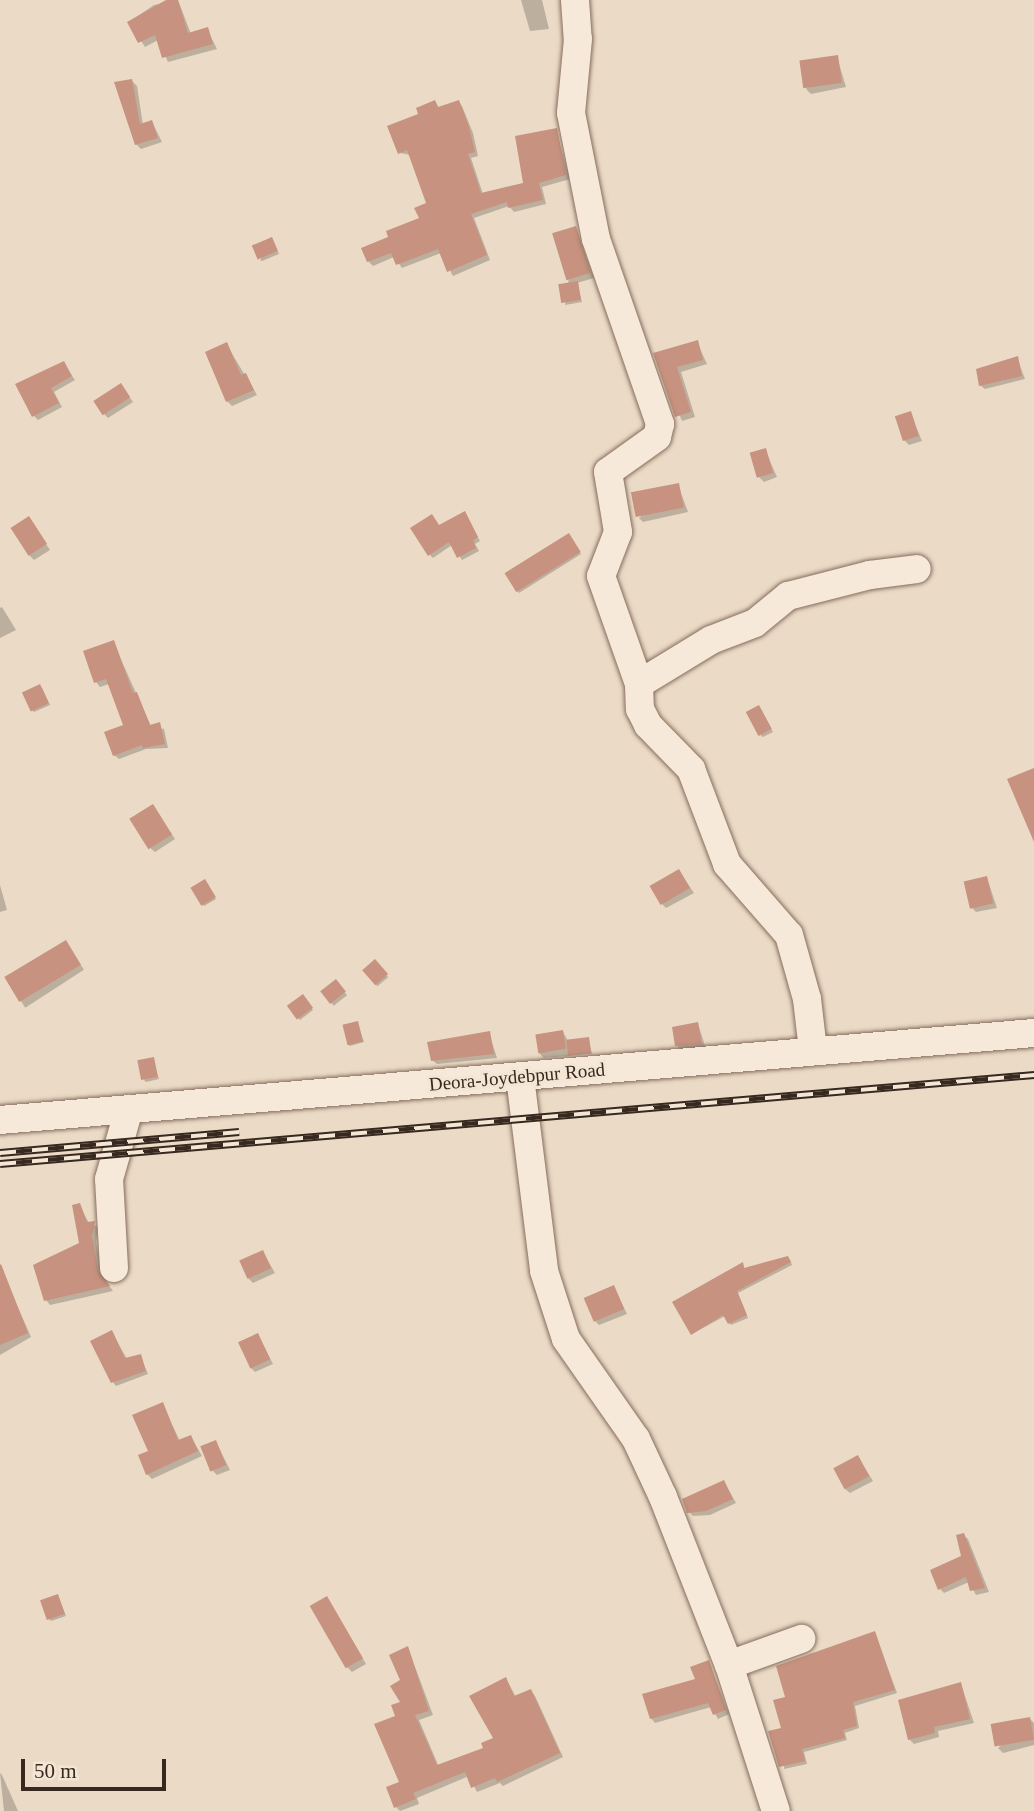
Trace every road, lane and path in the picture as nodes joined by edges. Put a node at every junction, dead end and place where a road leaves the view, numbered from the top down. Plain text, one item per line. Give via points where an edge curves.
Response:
1 (575, 0) edge
2 (917, 569) dead end
3 (639, 684) junction
4 (1034, 1032) edge
5 (813, 1051) junction
6 (520, 1077) junction
7 (129, 1109) junction
8 (0, 1120) edge
9 (114, 1268) dead end
10 (801, 1639) dead end
11 (729, 1665) junction
12 (776, 1811) edge

1 - 3 street via 579,39 571,113 600,251 660,424 657,437 612,466 606,480 618,532 601,576
2 - 3 street via 870,575 788,596 755,623 710,640
3 - 5 street via 640,709 648,725 691,769 701,786 723,857 789,935 807,999
4 - 5 street, Deora-Joydebpur Road
5 - 6 street, Deora-Joydebpur Road
6 - 7 street, Deora-Joydebpur Road
6 - 11 street via 544,1271 566,1339 636,1439
7 - 8 street, Deora-Joydebpur Road
7 - 9 street via 109,1179
10 - 11 street
11 - 12 street

